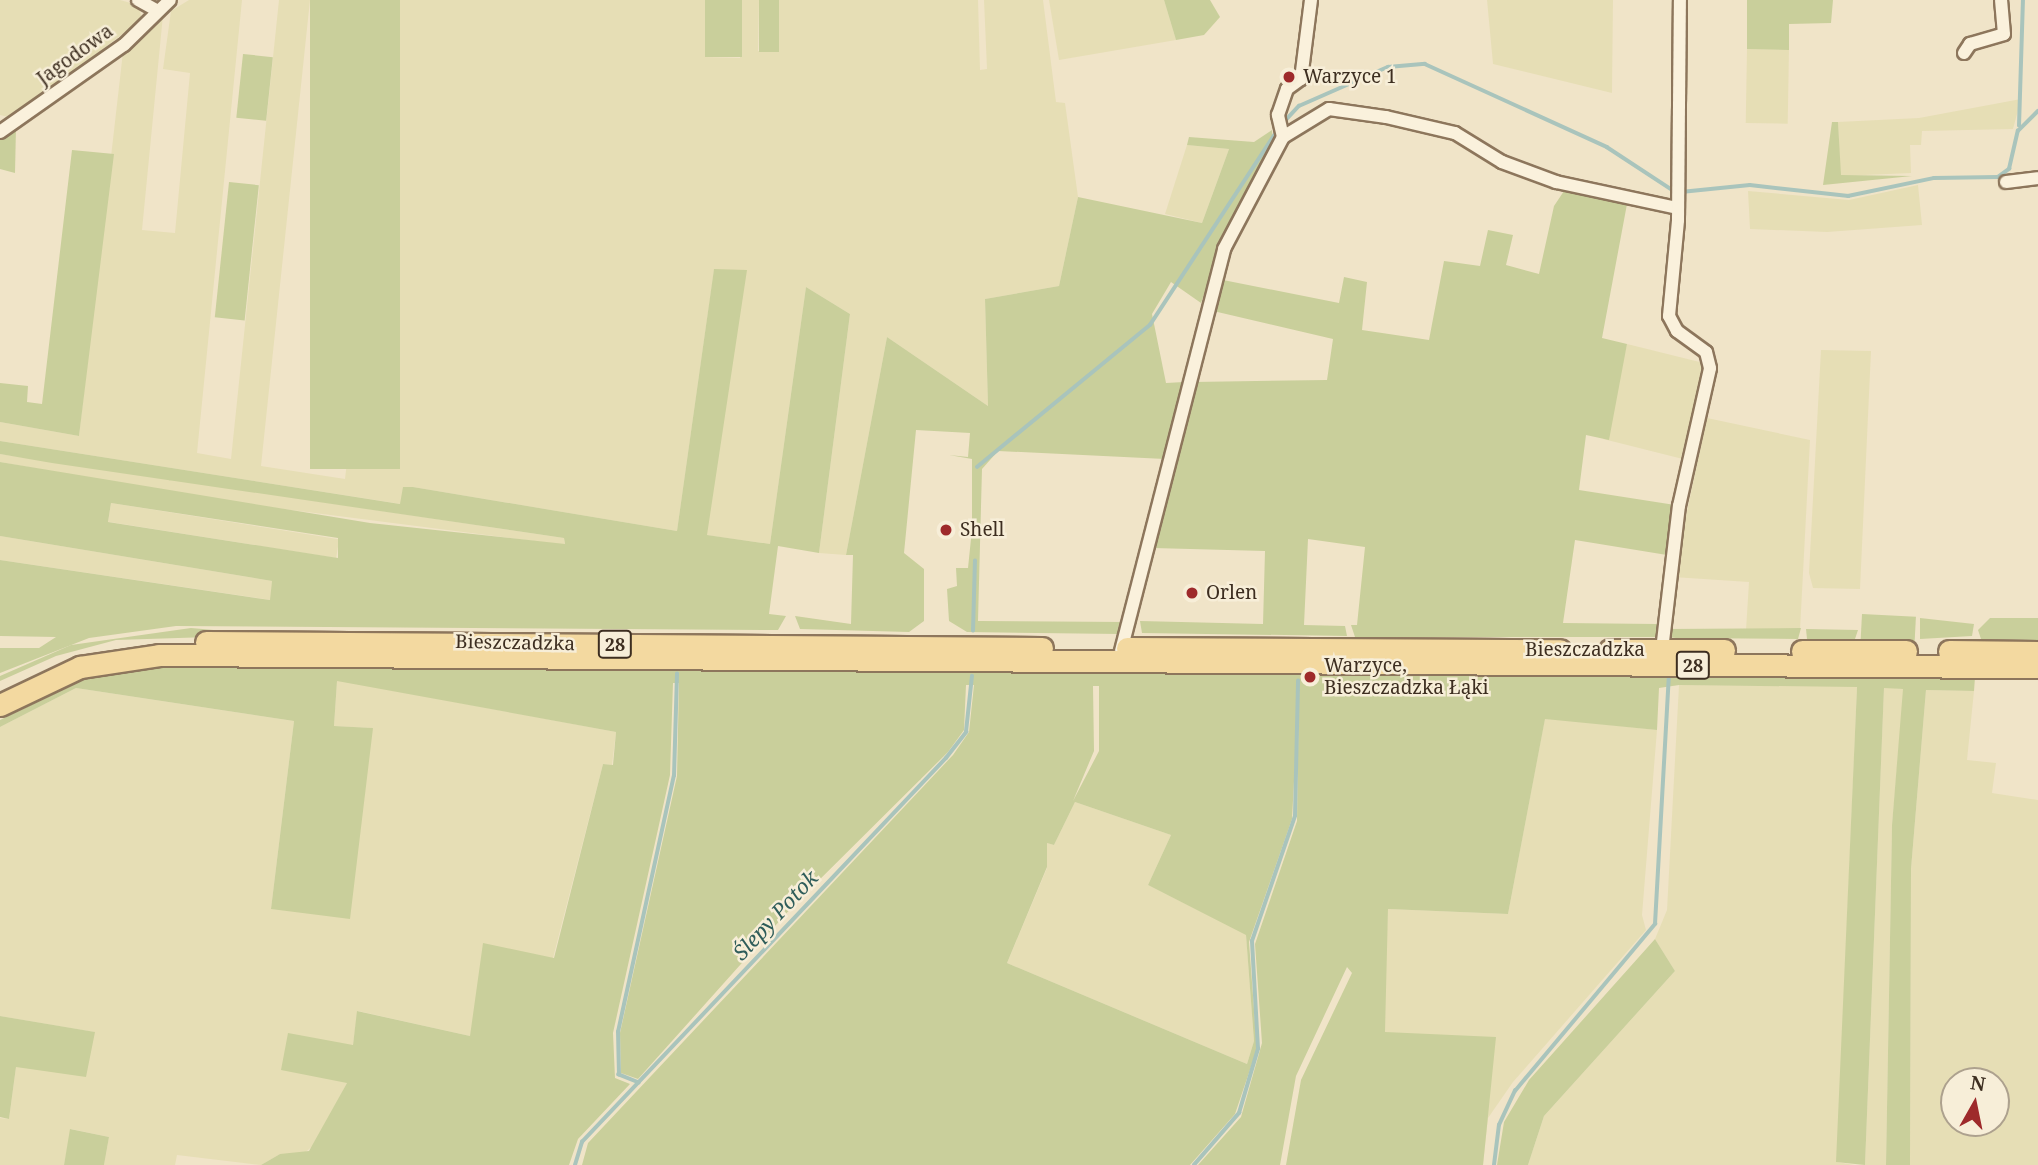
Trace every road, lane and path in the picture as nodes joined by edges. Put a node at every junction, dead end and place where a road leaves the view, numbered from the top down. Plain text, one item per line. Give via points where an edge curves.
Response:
1 (138, 0) edge
2 (170, 0) edge
3 (1311, 0) edge
4 (1680, 0) edge
5 (2001, 0) edge
6 (160, 5) edge
7 (1964, 53) dead end
8 (1282, 131) junction
9 (0, 132) edge
10 (2038, 178) edge
11 (2006, 182) dead end
12 (1677, 204) junction
13 (1128, 644) junction
14 (1662, 650) junction
15 (2038, 652) edge
16 (1098, 662) junction
17 (1156, 663) junction
18 (2038, 667) edge
19 (1, 695) edge

1 - 6 street
2 - 6 street
3 - 8 street via 1301,79 1287,89
4 - 12 street
5 - 7 street via 2004,34 1970,44
6 - 9 street, Jagodowa via 124,45
8 - 12 street via 1329,109 1386,117 1455,133 1502,162 1556,182
8 - 13 street via 1224,249
10 - 11 street
12 - 14 street via 1669,316 1677,331 1706,352 1710,368 1679,506
13 - 14 main road, Bieszczadzka / 28
13 - 16 street, Bieszczadzka
13 - 17 street, Bieszczadzka
13 - 19 main road, Bieszczadzka / 28 via 244,640 85,655
14 - 15 main road, Bieszczadzka / 28
16 - 17 main road, Bieszczadzka / 28
16 - 19 main road, Bieszczadzka / 28 via 159,655 80,667
17 - 18 main road, Bieszczadzka / 28

